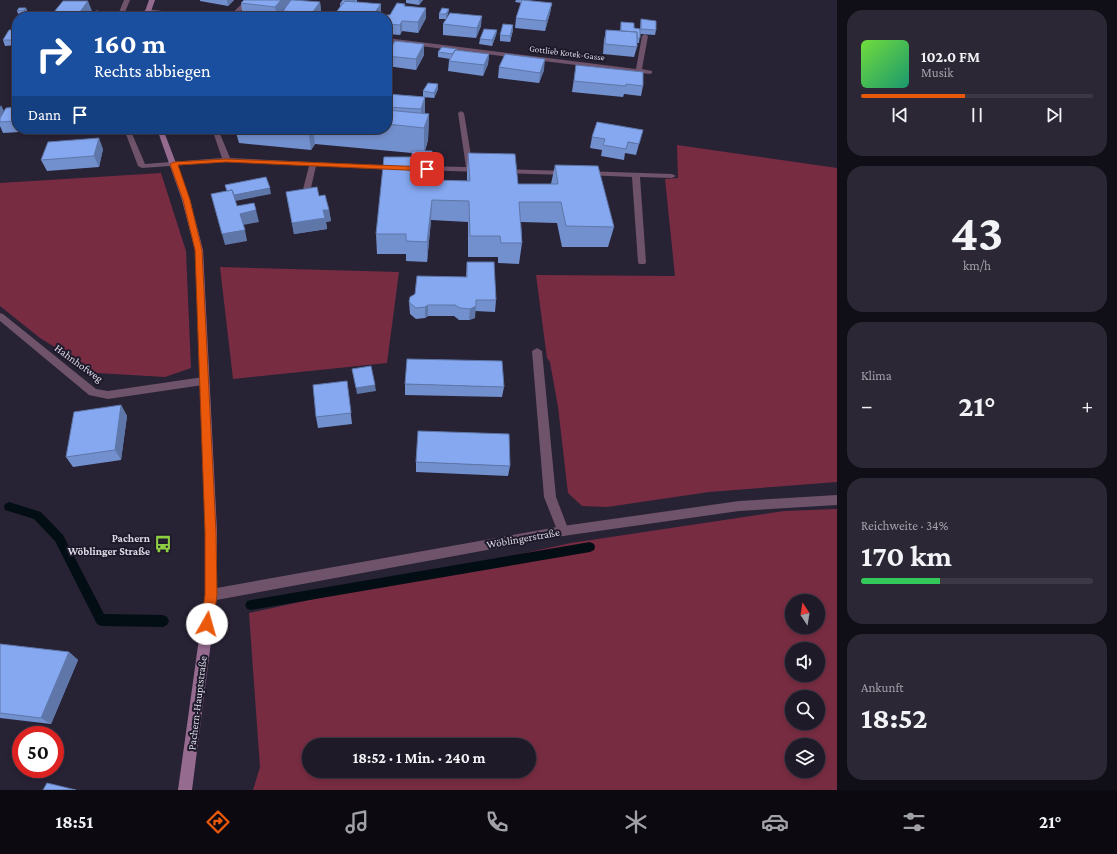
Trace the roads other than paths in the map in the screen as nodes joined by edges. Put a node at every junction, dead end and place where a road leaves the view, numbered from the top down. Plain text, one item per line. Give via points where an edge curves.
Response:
1 (127, 0) edge
2 (152, 0) edge
3 (249, 0) edge
4 (122, 12) edge
5 (147, 12) edge
6 (236, 12) edge
7 (645, 36) edge
8 (392, 41) edge
9 (639, 70) junction
10 (650, 72) dead end
11 (461, 113) dead end
12 (129, 134) edge
13 (162, 134) edge
14 (217, 134) edge
15 (226, 160) junction
16 (174, 164) junction
17 (312, 165) junction
18 (470, 170) junction
19 (636, 175) junction
20 (672, 176) dead end
21 (304, 201) edge
22 (642, 262) dead end
23 (0, 316) edge
24 (537, 351) dead end
25 (203, 381) junction
26 (837, 500) edge
27 (563, 531) junction
28 (211, 595) junction
29 (185, 790) edge

1 - 4 street
2 - 5 main road
3 - 6 street
7 - 9 street
8 - 9 street, Gottlieb Kotek-Gasse
9 - 10 street, Gottlieb Kotek-Gasse
11 - 18 street
12 - 16 street via 142,166
13 - 16 main road, Pachern-Hauptstraße
14 - 15 street
15 - 16 street
15 - 17 street
16 - 25 main road, Pachern-Hauptstraße via 199,250
17 - 18 street
17 - 21 street
18 - 19 street
19 - 20 street
19 - 22 street
23 - 25 street, Hahnhofweg via 93,392 108,395
24 - 27 street via 550,497
25 - 28 main road, Pachern-Hauptstraße
26 - 27 street, Wöblingerstraße via 739,506
27 - 28 street, Wöblingerstraße
28 - 29 main road, Pachern-Hauptstraße

